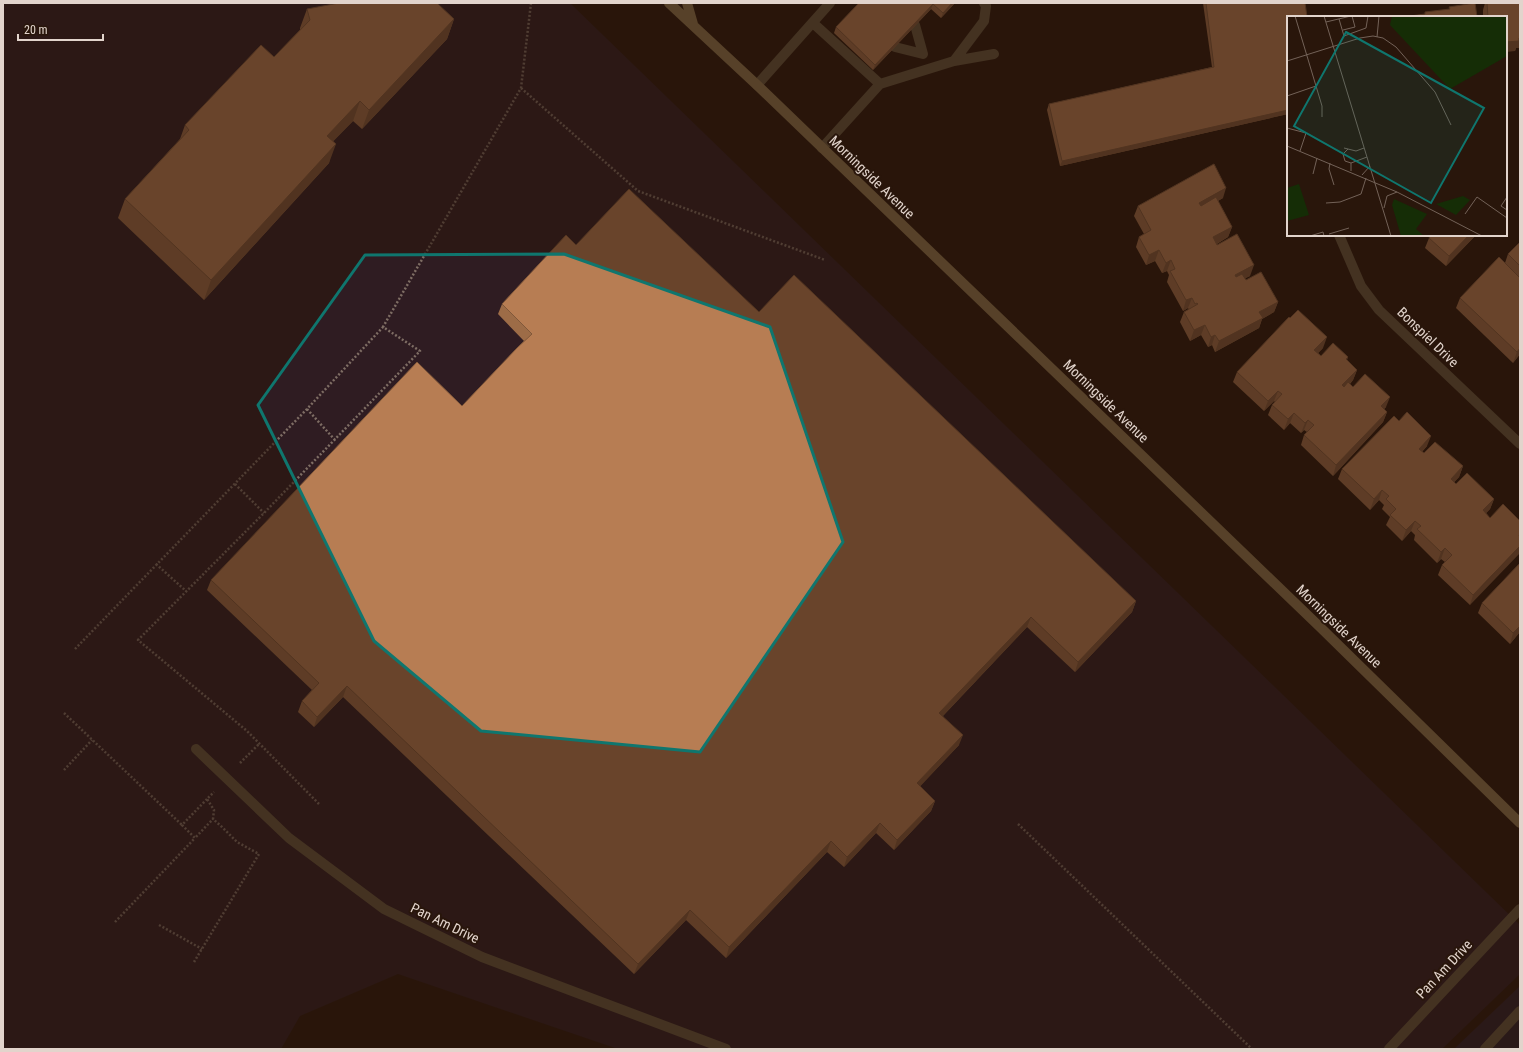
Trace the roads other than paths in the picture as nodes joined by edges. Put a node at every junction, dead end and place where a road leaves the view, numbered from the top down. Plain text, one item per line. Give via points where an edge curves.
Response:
1 (669, 3) edge
2 (687, 3) edge
3 (830, 3) edge
4 (984, 3) edge
5 (813, 23) junction
6 (693, 24) junction
7 (915, 25) edge
8 (895, 47) edge
9 (923, 54) junction
10 (994, 54) dead end
11 (954, 61) junction
12 (936, 66) junction
13 (880, 84) junction
14 (757, 86) junction
15 (822, 148) junction
16 (1339, 236) edge
17 (1520, 444) edge
18 (196, 749) dead end
19 (1520, 823) edge
20 (1520, 909) edge
21 (1520, 1010) edge
22 (726, 1049) edge
23 (1389, 1049) edge
24 (1486, 1049) edge

1 - 6 main road, Morningside Avenue
2 - 6 main road
3 - 5 street
4 - 11 street via 984,21
5 - 13 street
5 - 14 street
6 - 14 main road, Morningside Avenue
7 - 9 street
8 - 9 street
9 - 12 street
10 - 11 street
11 - 12 street
12 - 13 street
13 - 15 street
14 - 15 main road, Morningside Avenue
15 - 19 main road, Morningside Avenue
16 - 17 street, Bonspiel Drive via 1361,286 1379,310
18 - 22 street, Pan Am Drive via 289,838 384,909 482,957
20 - 23 street, Pan Am Drive
21 - 24 street

